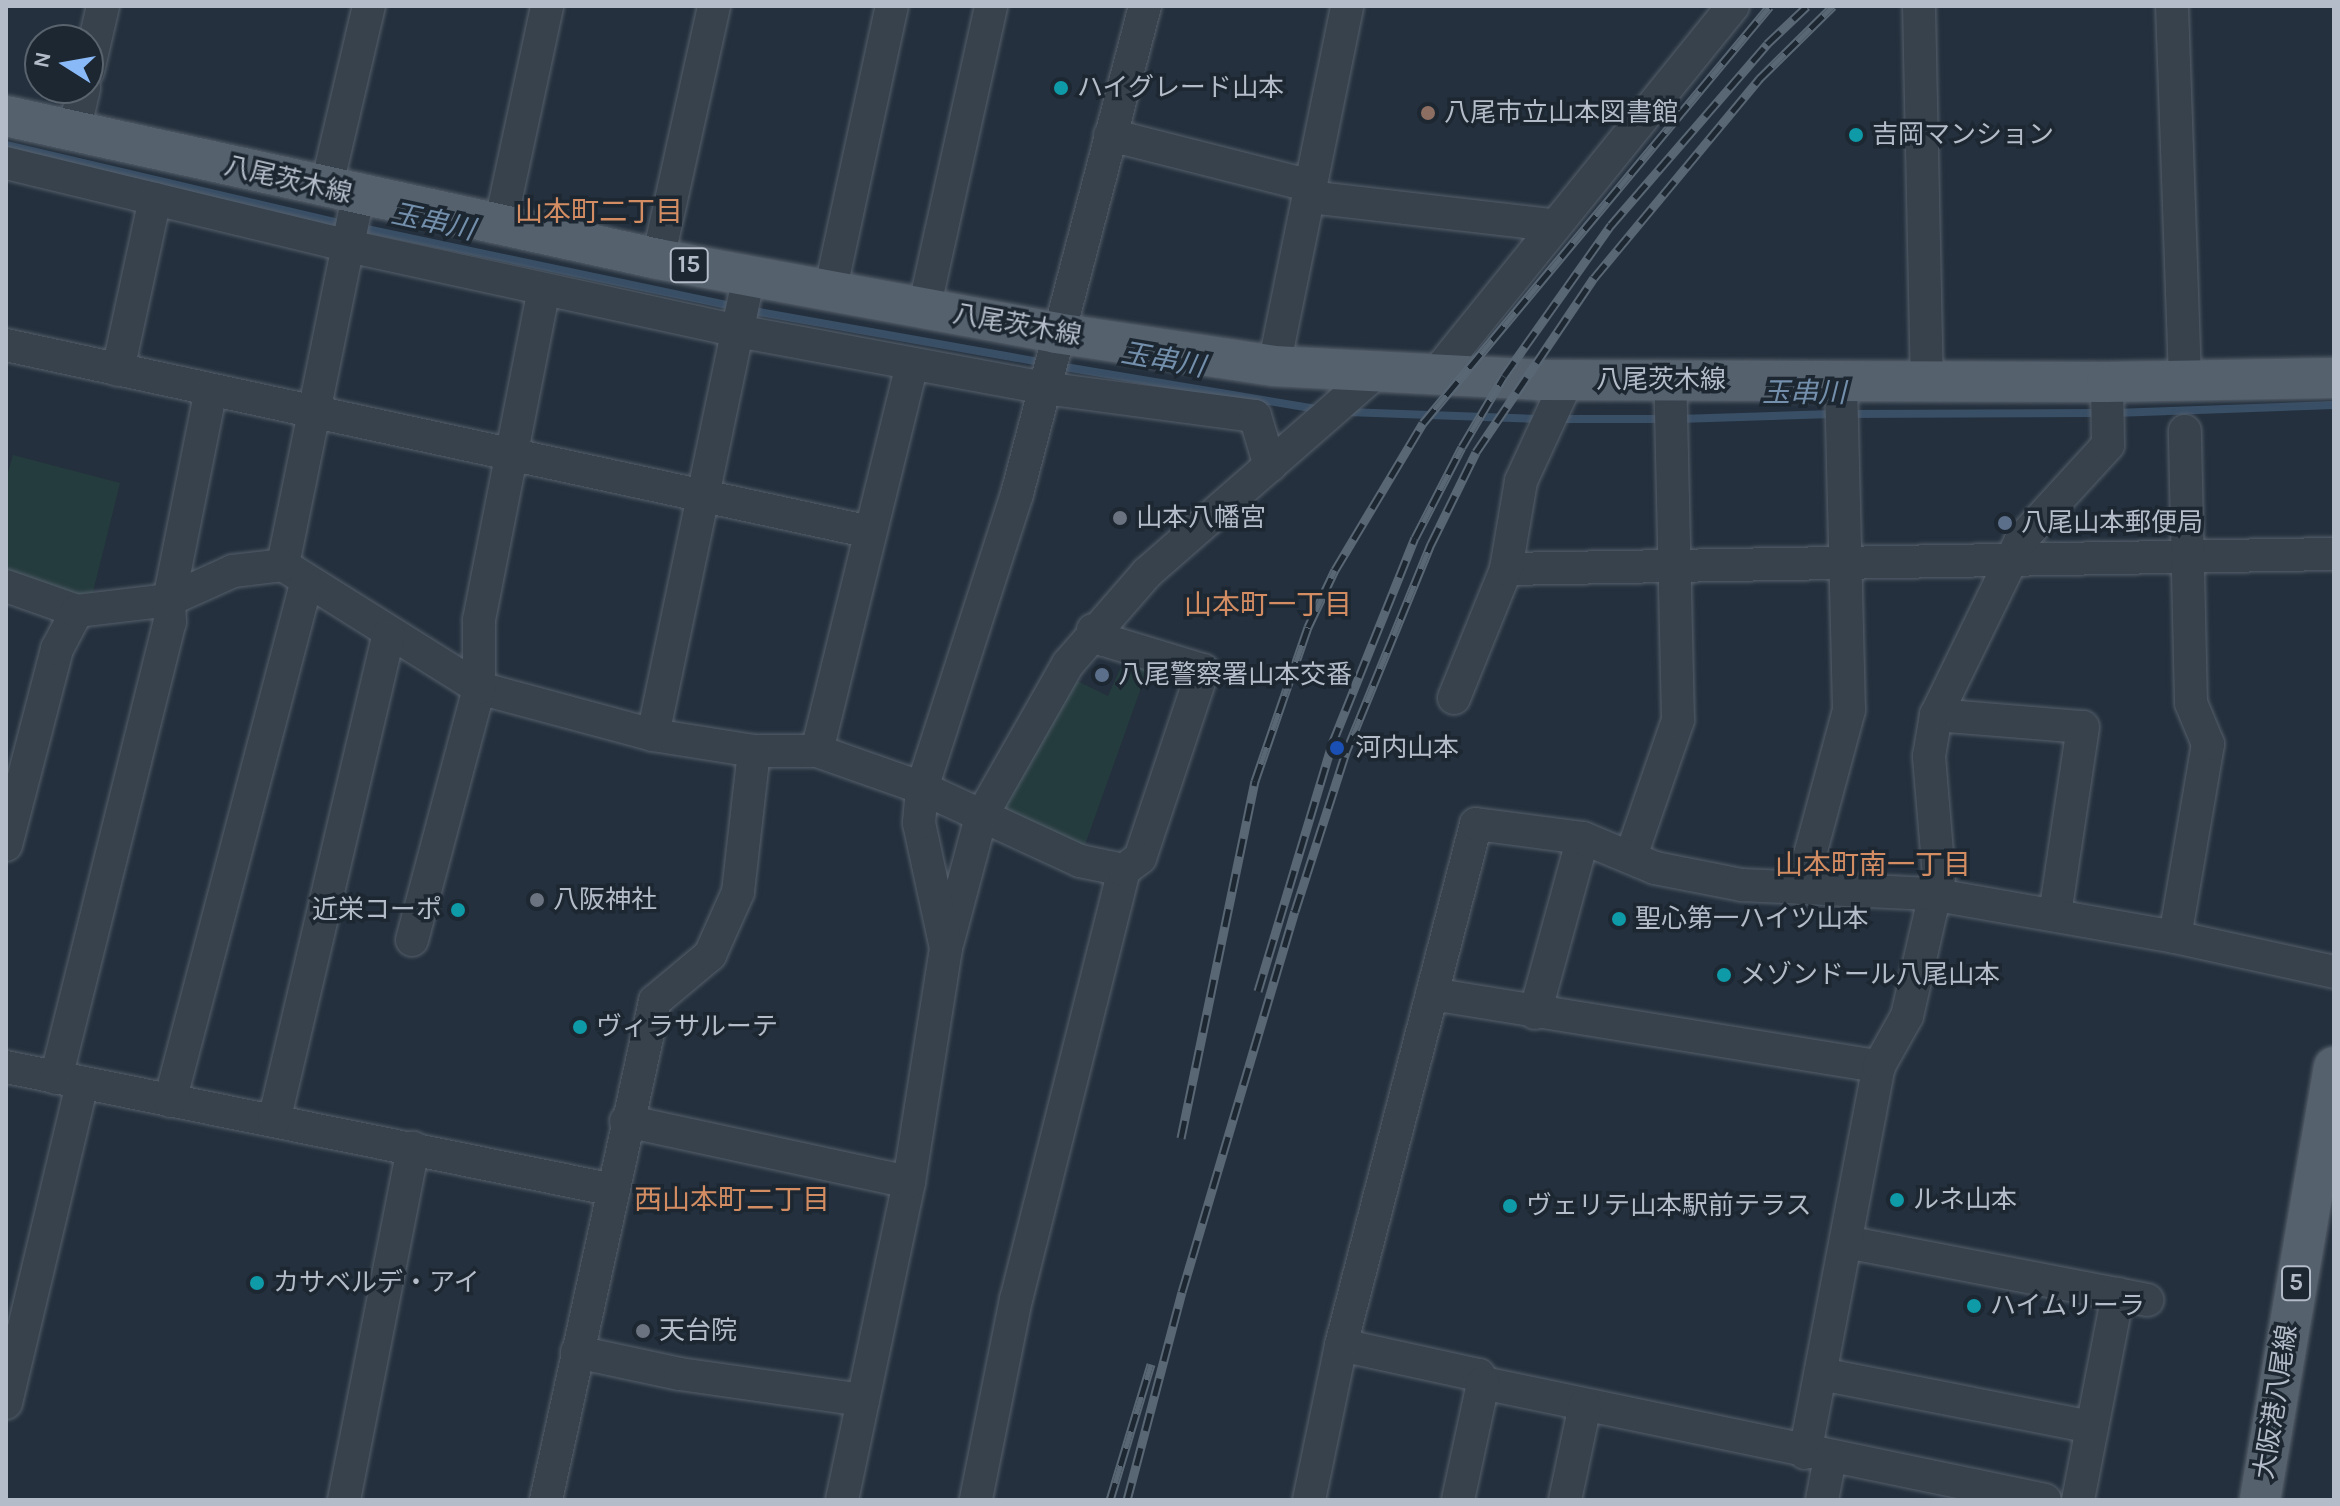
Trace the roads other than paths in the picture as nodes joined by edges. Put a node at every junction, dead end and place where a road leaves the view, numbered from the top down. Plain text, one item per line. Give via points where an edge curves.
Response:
1 (369, 6) edge
2 (547, 6) edge
3 (714, 6) edge
4 (892, 6) edge
5 (991, 6) edge
6 (1145, 6) edge
7 (1347, 6) edge
8 (1733, 6) edge
9 (1919, 6) edge
10 (2172, 6) edge
11 (80, 104) edge
12 (6, 116) edge
13 (74, 131) junction
14 (1110, 135) junction
15 (6, 163) edge
16 (1310, 191) junction
17 (155, 199) junction
18 (347, 216) junction
19 (1551, 225) junction
20 (500, 226) junction
21 (658, 259) junction
22 (544, 289) junction
23 (830, 292) junction
24 (742, 307) junction
25 (924, 309) junction
26 (6, 345) edge
27 (1050, 362) junction
28 (912, 364) junction
29 (1274, 366) junction
30 (118, 370) junction
31 (1379, 370) junction
32 (1436, 374) junction
33 (2334, 378) edge
34 (1568, 379) junction
35 (1670, 379) junction
36 (2185, 379) junction
37 (1841, 381) junction
38 (1927, 381) junction
39 (2107, 388) junction
40 (211, 390) junction
41 (313, 411) junction
42 (2185, 431) dead end
43 (511, 455) junction
44 (1270, 466) junction
45 (702, 497) junction
46 (870, 532) junction
47 (2334, 554) edge
48 (2186, 555) junction
49 (2010, 560) junction
50 (1847, 564) junction
51 (1675, 568) junction
52 (1506, 569) junction
53 (295, 574) junction
54 (6, 586) edge
55 (169, 600) junction
56 (77, 611) junction
57 (1093, 630) junction
58 (389, 633) junction
59 (479, 688) junction
60 (1454, 698) dead end
61 (1936, 715) junction
62 (653, 735) junction
63 (754, 751) junction
64 (817, 751) junction
65 (922, 788) junction
66 (981, 817) junction
67 (1583, 838) junction
68 (6, 845) edge
69 (1631, 856) junction
70 (1124, 870) junction
71 (1801, 888) junction
72 (1931, 894) junction
73 (2055, 914) junction
74 (2175, 937) junction
75 (412, 940) dead end
76 (946, 948) junction
77 (2334, 972) edge
78 (1432, 994) junction
79 (1535, 1013) junction
80 (1879, 1066) junction
81 (6, 1067) edge
82 (2334, 1067) edge
83 (69, 1082) junction
84 (170, 1101) junction
85 (274, 1121) junction
86 (626, 1121) junction
87 (413, 1148) junction
88 (2326, 1162) edge
89 (909, 1182) junction
90 (614, 1190) junction
91 (1846, 1242) junction
92 (1341, 1345) junction
93 (577, 1352) junction
94 (1821, 1374) junction
95 (1483, 1383) junction
96 (863, 1400) junction
97 (6, 1403) edge
98 (1585, 1405) junction
99 (2092, 1427) junction
100 (1818, 1456) junction
101 (2088, 1498) edge
102 (344, 1500) edge
103 (546, 1500) edge
104 (842, 1500) edge
105 (976, 1500) edge
106 (1309, 1500) edge
107 (1458, 1500) edge
108 (1565, 1500) edge
109 (1822, 1500) edge
110 (2045, 1500) edge
111 (2260, 1500) edge

1 - 18 street
2 - 20 street
3 - 21 street
4 - 23 street
5 - 25 street
6 - 14 street
7 - 16 street
8 - 19 street
9 - 38 street
10 - 36 street
11 - 13 street
12 - 13 main road, 八尾茨木線 / 15
13 - 18 main road, 八尾茨木線 / 15
14 - 16 street
14 - 27 street
15 - 17 street
16 - 19 street
16 - 29 street
17 - 18 street
17 - 30 street
18 - 20 main road, 八尾茨木線 / 15
18 - 22 street
18 - 41 street
19 - 32 street
20 - 21 main road, 八尾茨木線 / 15
21 - 24 main road, 八尾茨木線 / 15
22 - 24 street
22 - 43 street
23 - 24 main road, 八尾茨木線 / 15
23 - 25 main road, 八尾茨木線 / 15
24 - 28 street
24 - 45 street
25 - 27 main road, 八尾茨木線 / 15
26 - 30 street
27 - 28 street
27 - 29 main road, 八尾茨木線 / 15
27 - 44 street via 1255,416
27 - 65 street via 1017,494
28 - 46 street
29 - 31 main road, 八尾茨木線 / 15
30 - 40 street
31 - 32 main road, 八尾茨木線 / 15
31 - 44 street
32 - 34 main road, 八尾茨木線 / 15
33 - 36 main road, 八尾茨木線 / 15
34 - 35 main road, 八尾茨木線 / 15
34 - 52 street via 1521,481
35 - 37 main road, 八尾茨木線 / 15
35 - 51 street
36 - 39 main road, 八尾茨木線 / 15
37 - 38 main road, 八尾茨木線 / 15
37 - 50 street
38 - 39 main road, 八尾茨木線 / 15
39 - 49 street via 2108,445 2021,540
40 - 41 street
40 - 55 street
41 - 43 street
41 - 53 street
42 - 48 street
43 - 45 street
43 - 59 street via 479,620
44 - 57 street via 1147,573
45 - 46 street
45 - 62 street
46 - 64 street
47 - 48 street
48 - 49 street
48 - 74 street via 2191,703 2208,744
49 - 50 street
49 - 61 street
50 - 51 street
50 - 71 street via 1849,710
51 - 52 street
51 - 69 street via 1678,720
52 - 60 street
53 - 55 street via 233,571
53 - 58 street
53 - 84 street
54 - 56 street
55 - 56 street
55 - 83 street via 170,622
56 - 68 street via 57,649
57 - 66 street via 1044,698
57 - 70 street via 1104,640 1203,670 1140,858
58 - 59 street
58 - 85 street
59 - 62 street
59 - 75 street
61 - 72 street via 1929,756 1939,876
61 - 73 street via 2083,727
62 - 63 street
63 - 64 street
63 - 86 street via 738,892 710,955 655,1001
64 - 65 street
65 - 66 street
65 - 76 street via 919,823
66 - 70 street via 1080,861
66 - 76 street
67 - 69 street
67 - 78 street via 1476,824
67 - 79 street
69 - 71 street via 1655,868 1742,885
70 - 105 street via 1016,1299
71 - 72 street
72 - 73 street
72 - 80 street via 1907,1016
73 - 74 street
74 - 77 street
76 - 89 street
78 - 79 street
78 - 92 street
79 - 80 street
80 - 91 street
81 - 83 street
82 - 88 main road, 大阪港八尾線 / 5
83 - 84 street
83 - 97 street
84 - 85 street
85 - 87 street
86 - 89 street
86 - 90 street
87 - 90 street
87 - 102 street
88 - 111 main road, 大阪港八尾線 / 5
89 - 96 street
90 - 93 street
91 - 94 street
91 - 99 street via 2132,1297
92 - 95 street via 1479,1375
92 - 106 street
93 - 96 street via 680,1374
93 - 103 street
94 - 99 street
94 - 100 street
95 - 98 street
95 - 107 street
96 - 104 street
98 - 100 street
98 - 108 street
99 - 101 street
100 - 109 street
100 - 110 street

